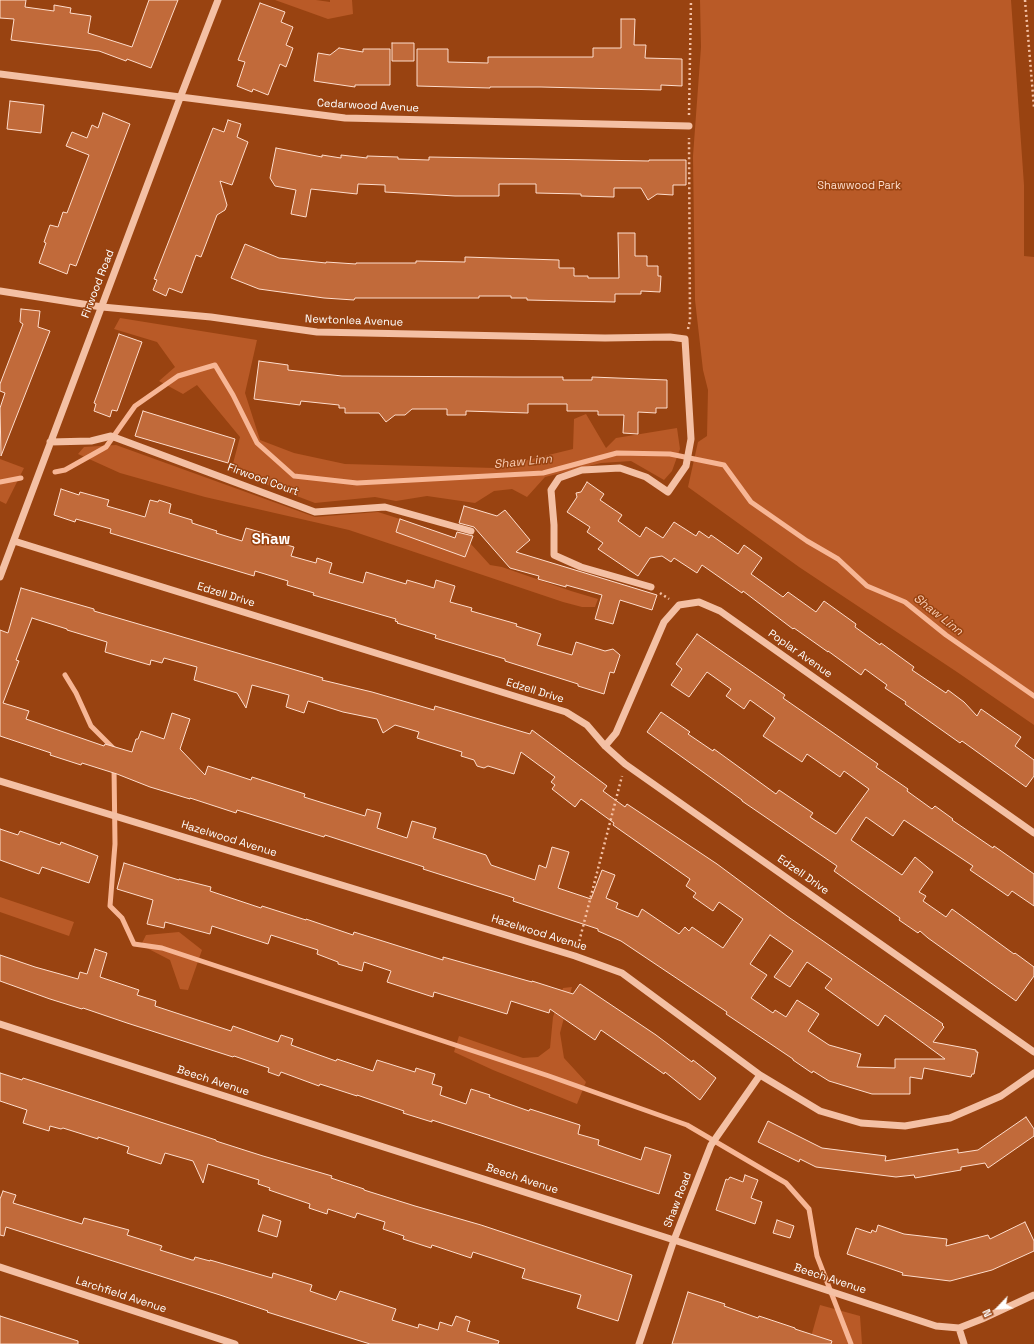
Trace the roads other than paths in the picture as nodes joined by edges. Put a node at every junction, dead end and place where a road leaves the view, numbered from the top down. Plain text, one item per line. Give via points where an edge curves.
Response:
1 (218, 0) edge
2 (0, 74) edge
3 (180, 98) junction
4 (689, 126) road end
5 (0, 291) edge
6 (102, 307) junction
7 (50, 442) junction
8 (471, 531) dead end
9 (14, 541) junction
10 (0, 577) edge
11 (651, 587) road end
12 (605, 746) junction
13 (0, 780) edge
14 (1034, 833) edge
15 (0, 1024) edge
16 (1034, 1052) edge
17 (1034, 1074) edge
18 (760, 1075) junction
19 (674, 1240) junction
20 (0, 1267) edge
21 (1034, 1295) edge
22 (959, 1328) junction
23 (235, 1344) edge
24 (639, 1344) edge
25 (964, 1344) edge

1 - 3 street, Firwood Road
2 - 3 street, Cedarwood Avenue
3 - 4 street, Cedarwood Avenue via 345,118
3 - 6 street, Firwood Road
5 - 6 street, Newtonlea Avenue
6 - 7 street, Firwood Road
6 - 11 street, Newtonlea Avenue via 211,317 316,332 685,339 691,439 686,466 668,492 646,477 620,468 582,470 560,478 551,490 554,555 581,567
7 - 8 street, Firwood Court via 91,441 111,436 315,512 385,507
7 - 9 street, Firwood Road
9 - 10 street, Firwood Road
9 - 12 street, Edzell Drive via 566,712 586,725
12 - 14 street, Poplar Avenue via 616,733 664,622 679,605 699,602 720,611
12 - 16 street, Edzell Drive via 625,764
13 - 18 street, Hazelwood Avenue via 575,956 622,973
15 - 19 street, Beech Avenue
17 - 18 street, Hazelwood Avenue via 1002,1096 950,1118 905,1126 861,1124 820,1111
18 - 19 street, Shaw Road via 711,1145
19 - 22 street, Beech Avenue via 936,1326
19 - 24 street, Shaw Road
20 - 23 street, Larchfield Avenue
21 - 22 street, Beech Avenue
22 - 25 street

